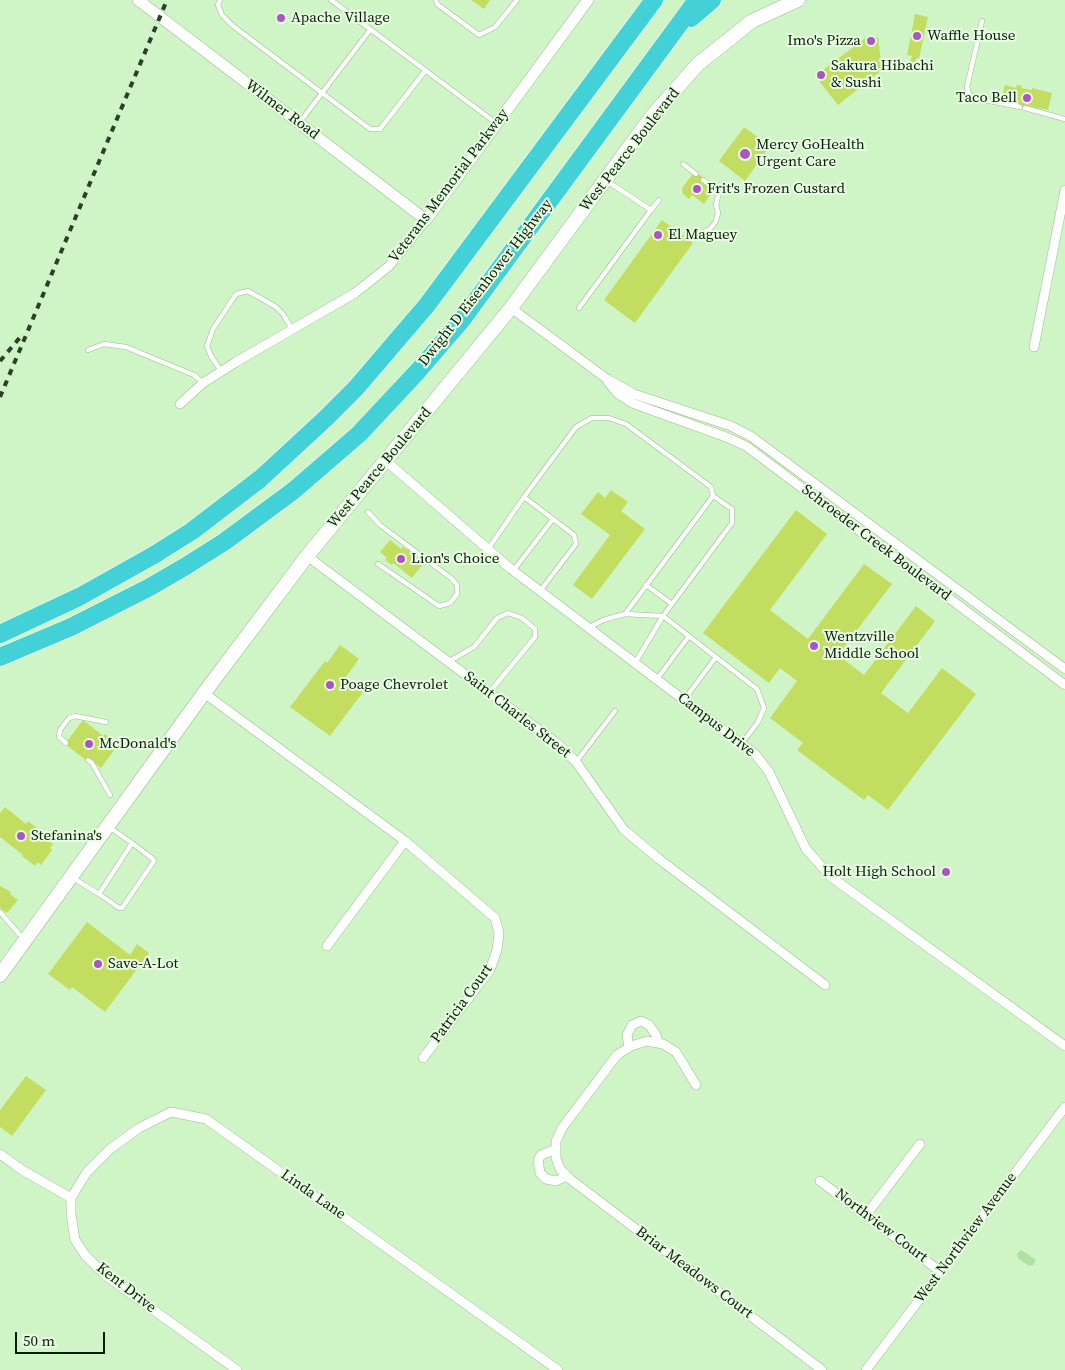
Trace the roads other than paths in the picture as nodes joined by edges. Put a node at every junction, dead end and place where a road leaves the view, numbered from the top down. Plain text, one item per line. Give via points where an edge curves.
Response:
1 (138, 0) edge
2 (220, 0) edge
3 (331, 0) edge
4 (436, 0) edge
5 (517, 0) edge
6 (654, 0) edge
7 (697, 0) edge
8 (712, 0) edge
9 (798, 0) edge
10 (582, 2) edge
11 (982, 21) dead end
12 (370, 30) junction
13 (669, 39) junction
14 (425, 71) junction
15 (322, 93) junction
16 (1065, 119) edge
17 (299, 123) junction
18 (497, 124) junction
19 (683, 164) dead end
20 (696, 174) dead end
21 (606, 180) junction
22 (703, 180) dead end
23 (1065, 190) edge
24 (659, 200) dead end
25 (651, 210) junction
26 (426, 220) junction
27 (704, 232) dead end
28 (511, 308) junction
29 (579, 308) dead end
30 (292, 329) junction
31 (1034, 347) dead end
32 (88, 350) dead end
33 (222, 372) junction
34 (607, 380) junction
35 (203, 383) junction
36 (180, 404) dead end
37 (680, 410) junction
38 (676, 420) junction
39 (386, 461) junction
40 (713, 496) junction
41 (524, 497) junction
42 (368, 512) dead end
43 (553, 519) junction
44 (487, 549) junction
45 (307, 556) junction
46 (378, 564) dead end
47 (513, 571) junction
48 (646, 585) junction
49 (540, 591) junction
50 (672, 604) junction
51 (625, 614) junction
52 (663, 616) junction
53 (588, 628) junction
54 (0, 634) edge
55 (689, 636) junction
56 (0, 657) edge
57 (716, 657) junction
58 (448, 662) junction
59 (635, 663) junction
60 (1065, 669) edge
61 (656, 679) junction
62 (1065, 686) edge
63 (204, 692) junction
64 (489, 693) junction
65 (684, 700) junction
66 (615, 711) dead end
67 (106, 722) dead end
68 (66, 743) dead end
69 (742, 743) junction
70 (88, 760) dead end
71 (576, 762) junction
72 (110, 795) dead end
73 (108, 826) junction
74 (405, 841) junction
75 (132, 843) junction
76 (71, 877) junction
77 (100, 894) junction
78 (0, 912) edge
79 (19, 934) dead end
80 (327, 946) dead end
81 (0, 975) edge
82 (825, 985) dead end
83 (658, 1043) junction
84 (1065, 1046) edge
85 (629, 1047) junction
86 (423, 1058) dead end
87 (696, 1085) dead end
88 (1065, 1106) edge
89 (920, 1144) dead end
90 (556, 1148) junction
91 (0, 1154) edge
92 (567, 1176) junction
93 (820, 1181) dead end
94 (71, 1198) junction
95 (866, 1215) junction
96 (941, 1272) junction
97 (237, 1370) edge
98 (558, 1370) edge
99 (822, 1370) edge
100 (866, 1370) edge

1 - 17 street, Wilmer Road
2 - 15 lane via 218,5 222,15 233,26
3 - 12 lane
4 - 5 lane via 437,4 480,35 496,27
6 - 54 highway via 427,305 356,388 313,432 260,479 184,536 79,597
7 - 13 highway, Dwight D Eisenhower Highway
8 - 13 highway
9 - 21 main road, West Pearce Boulevard via 752,22 698,64 652,116
10 - 18 street, Veterans Memorial Parkway
11 - 16 lane via 967,87 969,94
12 - 14 lane
12 - 15 lane
13 - 56 highway, Dwight D Eisenhower Highway via 460,321 358,434 293,491 186,566 110,607
14 - 15 lane via 380,129 370,129
14 - 18 lane
15 - 17 lane
17 - 26 street, Wilmer Road
18 - 26 street, Veterans Memorial Parkway
19 - 20 lane
21 - 25 lane
21 - 28 main road, West Pearce Boulevard
22 - 27 lane via 719,192 716,222
23 - 31 street
24 - 25 lane
25 - 29 lane
26 - 30 street, Veterans Memorial Parkway via 389,266 355,293
28 - 34 street, Schroeder Creek Boulevard
28 - 39 main road, West Pearce Boulevard
30 - 33 street, Veterans Memorial Parkway
30 - 33 lane via 276,307 248,291 236,294 213,328 207,346
32 - 35 lane via 104,344 126,346 194,375
33 - 35 street, Veterans Memorial Parkway
34 - 37 street, Schroeder Creek Boulevard via 634,394
34 - 38 street, Schroeder Creek Boulevard via 617,393 632,403
35 - 36 street, Veterans Memorial Parkway
37 - 38 street
37 - 60 street, Schroeder Creek Boulevard via 731,426 752,437
38 - 62 street, Schroeder Creek Boulevard via 746,446
39 - 44 street, Campus Drive
39 - 45 main road, West Pearce Boulevard
40 - 41 lane via 710,486 626,424 609,418 592,418 576,427
40 - 48 lane
40 - 50 lane via 732,509 732,523
41 - 43 lane
41 - 44 lane
42 - 46 lane via 380,525 452,579 457,585 457,594 450,603 439,606
43 - 47 lane
43 - 49 lane via 574,535 576,544
44 - 47 street, Campus Drive
45 - 58 street, Saint Charles Street
45 - 63 main road, West Pearce Boulevard
47 - 49 street, Campus Drive
48 - 50 lane
48 - 51 lane
49 - 53 street, Campus Drive
50 - 52 lane
51 - 52 lane
51 - 53 lane
52 - 55 lane
52 - 59 lane
53 - 59 street, Campus Drive
55 - 57 lane
55 - 61 lane
57 - 65 lane
57 - 69 lane via 757,689 764,708
58 - 64 street, Saint Charles Street
58 - 64 lane via 474,647 497,618 508,613 522,618 535,629 535,637
59 - 61 street, Campus Drive
61 - 65 street, Campus Drive
63 - 73 main road, West Pearce Boulevard
63 - 74 street, Patricia Court
64 - 71 street, Saint Charles Street via 558,744
65 - 69 street, Campus Drive
66 - 71 lane
67 - 68 lane via 75,716 69,718 60,730 60,737
69 - 84 street, Campus Drive via 770,772 806,850 831,877
70 - 72 lane
71 - 82 street, Saint Charles Street via 624,830
73 - 75 lane
73 - 76 main road, West Pearce Boulevard
74 - 80 street
74 - 86 street, Patricia Court via 496,918 500,933 498,950 490,970
75 - 77 lane
75 - 77 lane via 154,862 122,908
76 - 77 lane
76 - 81 main road, West Pearce Boulevard
78 - 79 lane
83 - 85 street via 647,1041
83 - 85 street via 649,1025 641,1021 632,1025 628,1035
83 - 87 street via 676,1052
85 - 90 street via 617,1055 562,1128
88 - 96 street, West Northview Avenue
89 - 95 street
90 - 92 street, Briar Meadows Court via 560,1169
90 - 92 street via 541,1155 538,1160 540,1173 546,1179
91 - 94 street
92 - 99 street, Briar Meadows Court
93 - 95 street, Northview Court
94 - 97 street, Kent Drive via 75,1240 85,1255 106,1276
94 - 98 street, Linda Lane via 87,1172 110,1149 139,1128 171,1112 206,1119
95 - 96 street, Northview Court
96 - 100 street, West Northview Avenue

